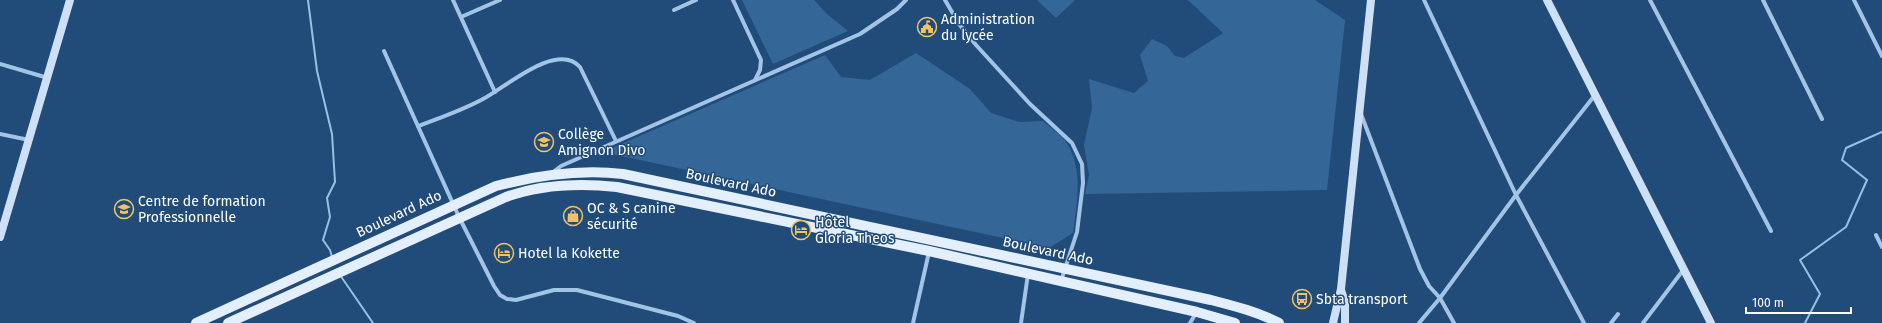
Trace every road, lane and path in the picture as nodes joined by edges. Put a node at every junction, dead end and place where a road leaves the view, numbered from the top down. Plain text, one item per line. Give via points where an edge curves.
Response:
1 (70, 0) edge
2 (453, 0) edge
3 (500, 0) edge
4 (696, 0) edge
5 (733, 0) edge
6 (906, 0) edge
7 (945, 0) edge
8 (1371, 0) edge
9 (1424, 0) edge
10 (1547, 0) edge
11 (1650, 0) edge
12 (1763, 0) edge
13 (1854, 0) edge
14 (674, 10) dead end
15 (461, 17) junction
16 (384, 52) dead end
17 (1882, 56) edge
18 (0, 64) edge
19 (48, 78) junction
20 (755, 80) junction
21 (495, 92) junction
22 (1596, 94) junction
23 (1359, 107) junction
24 (1822, 119) dead end
25 (418, 126) junction
26 (0, 134) edge
27 (29, 140) junction
28 (616, 141) junction
29 (550, 174) junction
30 (1516, 195) junction
31 (454, 205) junction
32 (459, 217) junction
33 (1771, 231) dead end
34 (1876, 235) dead end
35 (0, 237) edge
36 (1882, 247) edge
37 (929, 252) junction
38 (1064, 269) junction
39 (1684, 269) junction
40 (1028, 274) junction
41 (1061, 281) junction
42 (1341, 289) junction
43 (1440, 298) junction
44 (1197, 312) junction
45 (1618, 314) dead end
46 (196, 323) edge
47 (228, 323) edge
48 (694, 323) edge
49 (912, 323) edge
50 (1021, 323) edge
51 (1190, 323) edge
52 (1235, 323) edge
53 (1279, 323) edge
54 (1333, 323) edge
55 (1345, 323) edge
56 (1419, 323) edge
57 (1454, 323) edge
58 (1584, 323) edge
59 (1611, 323) edge
60 (1643, 323) edge
61 (1711, 323) edge

1 - 19 street
2 - 15 street
3 - 15 street
4 - 14 street
5 - 20 street via 760,60 760,70
6 - 20 street via 860,34
7 - 38 street via 959,24 976,45 1030,104 1072,143 1082,164 1083,183 1077,232
8 - 23 street
9 - 30 street
10 - 22 street
11 - 33 street
12 - 24 street
13 - 17 street
15 - 21 street
16 - 25 street
18 - 19 street
19 - 27 street
20 - 28 street
21 - 25 street
21 - 28 street via 538,65 551,60 563,58 576,62
22 - 30 street
22 - 39 street
23 - 42 street
23 - 43 street via 1420,270
25 - 31 street
26 - 27 street
27 - 35 street
28 - 29 street via 560,166
29 - 31 main road, Boulevard Ado via 496,186
29 - 38 main road, Boulevard Ado via 601,171 623,174
30 - 43 street
30 - 58 street
31 - 32 street
31 - 46 main road, Boulevard Ado
32 - 37 main road, Boulevard Ado via 524,190 584,184 617,187
32 - 47 main road, Boulevard Ado
32 - 48 street via 494,286 500,295 507,299 516,300 554,290 577,290 678,316
34 - 36 street
37 - 40 main road, Boulevard Ado
37 - 49 street
38 - 41 street
38 - 53 main road, Boulevard Ado via 1225,304 1266,316
39 - 60 street
39 - 61 street
40 - 41 main road, Boulevard Ado
40 - 50 street
41 - 44 main road, Boulevard Ado
42 - 54 street
42 - 55 street via 1345,302
43 - 56 street
43 - 57 street
44 - 51 street
44 - 52 main road, Boulevard Ado
45 - 59 street

